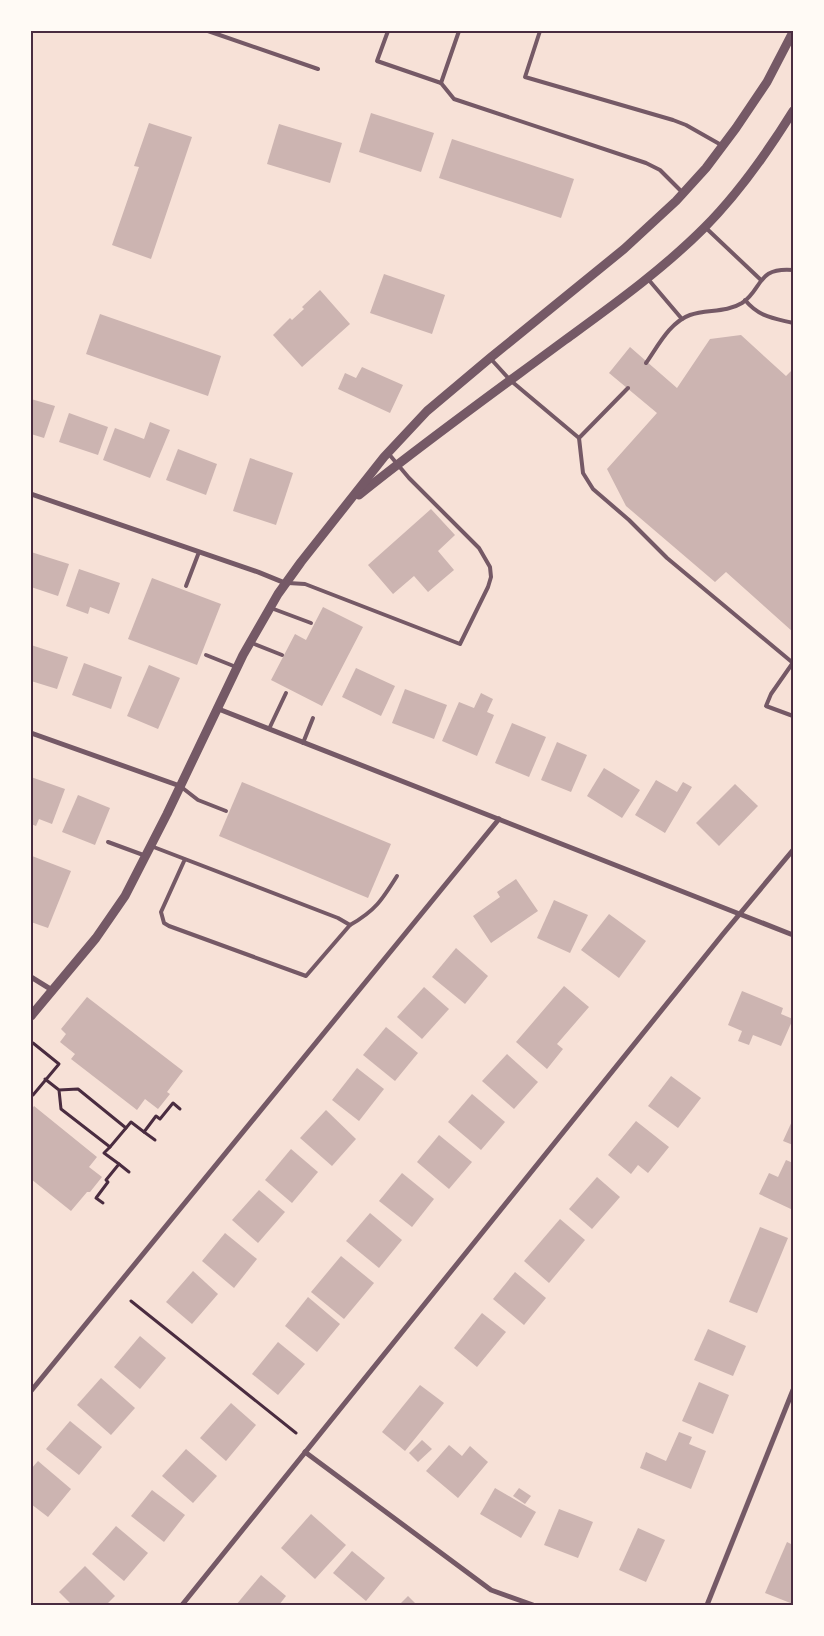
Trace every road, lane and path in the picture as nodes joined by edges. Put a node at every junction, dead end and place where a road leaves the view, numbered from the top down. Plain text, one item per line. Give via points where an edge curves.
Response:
1 (208, 31) edge
2 (388, 31) edge
3 (459, 31) edge
4 (540, 31) edge
5 (793, 32) edge
6 (318, 69) dead end
7 (441, 83) junction
8 (793, 111) edge
9 (723, 146) junction
10 (683, 193) junction
11 (705, 227) junction
12 (793, 270) edge
13 (647, 278) junction
14 (761, 280) junction
15 (745, 300) junction
16 (682, 319) junction
17 (793, 323) edge
18 (490, 358) junction
19 (646, 363) dead end
20 (510, 380) junction
21 (628, 388) dead end
22 (579, 438) junction
23 (388, 453) junction
24 (398, 464) junction
25 (31, 494) edge
26 (347, 504) junction
27 (199, 552) junction
28 (285, 583) junction
29 (186, 586) dead end
30 (270, 607) junction
31 (311, 623) dead end
32 (250, 642) junction
33 (206, 655) dead end
34 (282, 656) dead end
35 (792, 663) edge
36 (236, 667) junction
37 (286, 693) dead end
38 (216, 708) junction
39 (793, 716) edge
40 (313, 718) dead end
41 (269, 730) junction
42 (31, 733) edge
43 (303, 743) junction
44 (180, 786) junction
45 (226, 811) dead end
46 (498, 819) junction
47 (108, 842) dead end
48 (151, 846) junction
49 (793, 850) edge
50 (146, 856) junction
51 (185, 859) junction
52 (397, 876) dead end
53 (740, 914) junction
54 (350, 925) junction
55 (793, 935) edge
56 (31, 977) edge
57 (52, 990) junction
58 (31, 1016) edge
59 (32, 1043) dead end
60 (46, 1079) junction
61 (59, 1090) junction
62 (31, 1093) edge
63 (180, 1109) dead end
64 (126, 1128) junction
65 (144, 1132) junction
66 (155, 1140) dead end
67 (110, 1147) junction
68 (119, 1164) junction
69 (129, 1172) dead end
70 (103, 1204) dead end
71 (131, 1301) dead end
72 (793, 1390) edge
73 (31, 1391) edge
74 (296, 1434) dead end
75 (305, 1452) junction
76 (182, 1605) edge
77 (533, 1605) edge
78 (706, 1605) edge

1 - 6 lane
2 - 7 lane via 377,61
3 - 7 lane
4 - 9 lane via 525,77 673,120
5 - 9 street via 767,82
7 - 10 lane via 454,99 646,163 660,170
8 - 11 street via 745,182
9 - 10 street
10 - 18 street via 624,249
11 - 13 street
11 - 14 lane
12 - 14 lane via 777,270
13 - 16 lane
13 - 20 street
14 - 15 lane
15 - 16 lane via 736,306
15 - 17 lane via 759,313
16 - 19 lane via 669,330
18 - 20 lane
18 - 23 street via 427,411
20 - 22 lane
20 - 24 street
21 - 22 lane
22 - 35 lane via 584,473 593,489 667,558
23 - 24 lane
23 - 26 street
24 - 26 street
24 - 28 lane via 429,500 479,548 490,567 488,587 460,644 305,584
25 - 27 street
26 - 28 street
27 - 28 street
27 - 29 lane
28 - 30 street
30 - 31 lane
30 - 32 street
32 - 34 lane
32 - 36 street
33 - 36 lane
35 - 39 lane via 766,706
36 - 38 street
37 - 41 lane
38 - 41 street
38 - 44 street
40 - 43 lane
41 - 43 street
42 - 44 street
43 - 46 street
44 - 45 lane via 198,800
44 - 48 street
46 - 53 street
46 - 73 street
47 - 50 lane
48 - 50 street
48 - 51 lane
49 - 53 street
50 - 57 street via 114,914
51 - 54 lane
51 - 54 lane via 161,912 164,923 169,926 306,976
52 - 54 lane via 376,907 366,917
53 - 55 street
53 - 75 street
56 - 57 street
57 - 58 street
59 - 60 path via 58,1064
60 - 61 path
60 - 62 path
61 - 64 path via 78,1089
61 - 67 path via 62,1108
63 - 65 path via 173,1103 160,1119 156,1116
64 - 65 path via 131,1122
64 - 67 path
65 - 66 path
67 - 68 path via 104,1153
68 - 69 path
68 - 70 path via 96,1198
71 - 74 path
72 - 78 street
75 - 76 street
75 - 77 street via 491,1590

